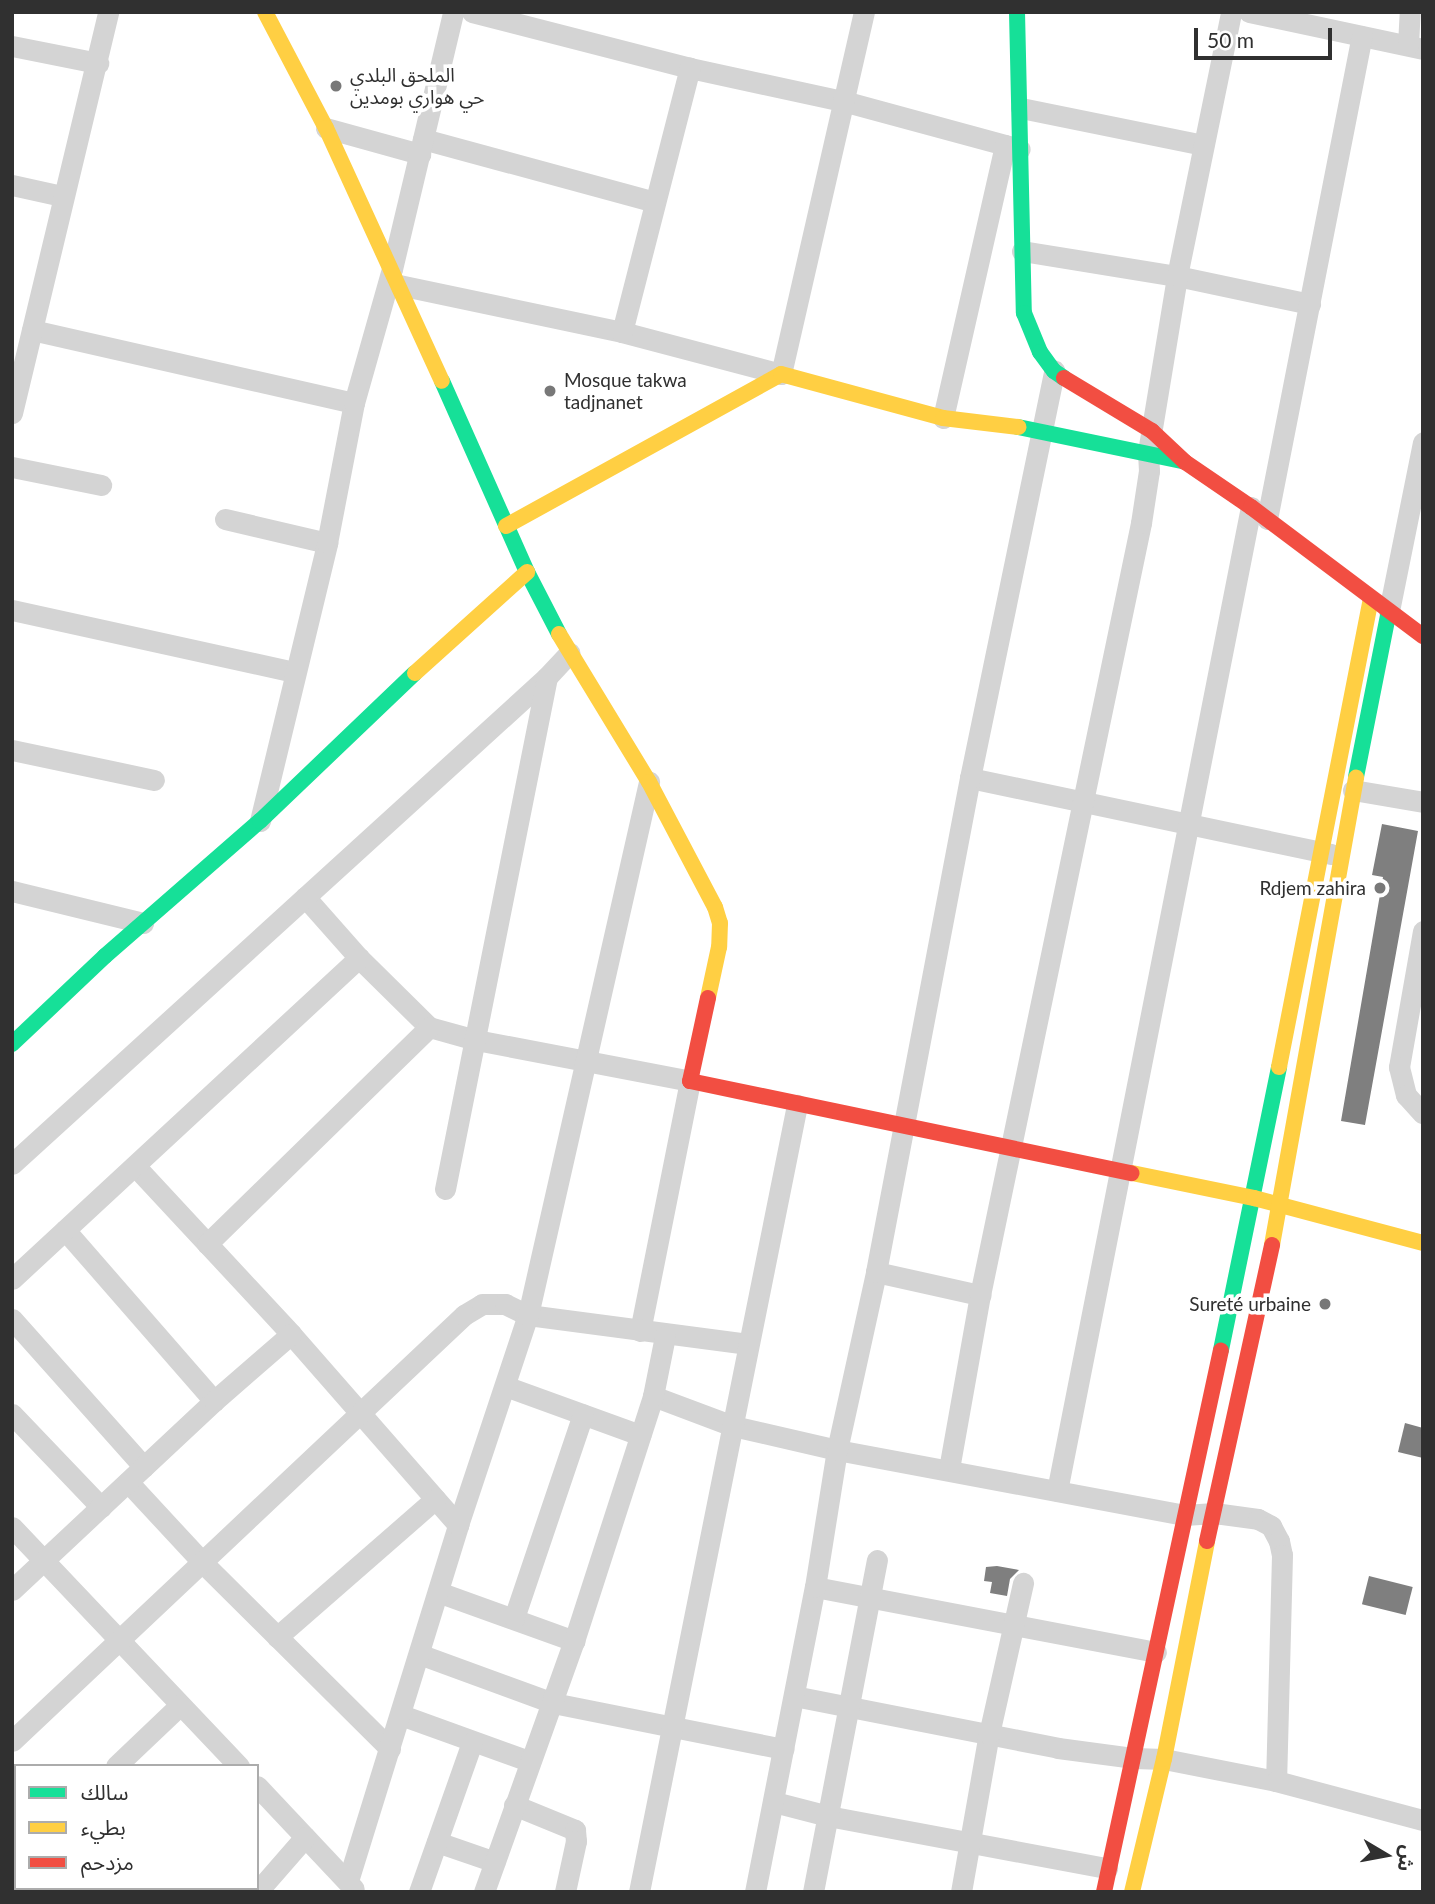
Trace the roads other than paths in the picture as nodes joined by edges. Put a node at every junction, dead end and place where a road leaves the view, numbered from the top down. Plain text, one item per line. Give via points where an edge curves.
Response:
1 (108, 12) edge
2 (265, 12) edge
3 (453, 12) edge
4 (472, 12) edge
5 (864, 12) edge
6 (1017, 12) edge
7 (1231, 12) edge
8 (1249, 12) edge
9 (1410, 12) edge
10 (517, 18) edge
11 (1362, 36) junction
12 (12, 46) edge
13 (1415, 47) edge
14 (98, 63) junction
15 (690, 68) junction
16 (843, 101) junction
17 (1021, 108) junction
18 (326, 128) junction
19 (1203, 145) junction
20 (421, 146) junction
21 (1013, 147) junction
22 (12, 185) edge
23 (62, 196) junction
24 (655, 202) junction
25 (1022, 251) junction
26 (1177, 276) junction
27 (396, 277) junction
28 (1310, 304) junction
29 (32, 330) junction
30 (622, 332) junction
31 (1054, 371) junction
32 (781, 374) junction
33 (354, 403) junction
34 (12, 413) edge
35 (943, 418) junction
36 (1043, 430) junction
37 (1152, 431) junction
38 (1423, 442) edge
39 (1147, 452) junction
40 (1185, 462) junction
41 (12, 467) edge
42 (101, 485) dead end
43 (1259, 513) junction
44 (225, 519) dead end
45 (506, 526) junction
46 (327, 543) junction
47 (527, 572) junction
48 (1380, 605) junction
49 (12, 610) edge
50 (1423, 636) edge
51 (569, 653) junction
52 (295, 672) junction
53 (547, 677) junction
54 (12, 750) edge
55 (970, 778) junction
56 (154, 779) dead end
57 (649, 782) junction
58 (1353, 790) junction
59 (1081, 800) junction
60 (1423, 802) edge
61 (260, 821) junction
62 (1189, 824) junction
63 (1329, 854) junction
64 (12, 891) edge
65 (305, 897) junction
66 (143, 923) junction
67 (1423, 931) edge
68 (359, 958) junction
69 (429, 1027) junction
70 (15, 1039) edge
71 (476, 1040) junction
72 (587, 1060) junction
73 (690, 1081) junction
74 (797, 1105) junction
75 (1423, 1114) edge
76 (902, 1125) junction
77 (1012, 1147) junction
78 (12, 1164) edge
79 (135, 1167) junction
80 (1120, 1170) junction
81 (446, 1189) dead end
82 (1254, 1198) junction
83 (1281, 1206) junction
84 (65, 1230) junction
85 (1423, 1243) edge
86 (207, 1244) junction
87 (876, 1272) junction
88 (12, 1279) edge
89 (980, 1295) junction
90 (528, 1315) junction
91 (12, 1319) edge
92 (640, 1331) junction
93 (291, 1334) junction
94 (665, 1336) junction
95 (748, 1344) junction
96 (505, 1387) junction
97 (653, 1396) junction
98 (214, 1401) junction
99 (12, 1413) edge
100 (583, 1414) junction
101 (362, 1415) junction
102 (733, 1426) junction
103 (640, 1435) junction
104 (837, 1450) junction
105 (949, 1469) junction
106 (136, 1474) junction
107 (1057, 1491) junction
108 (435, 1499) junction
109 (101, 1507) junction
110 (1214, 1513) junction
111 (1185, 1515) junction
112 (458, 1525) junction
113 (12, 1527) edge
114 (877, 1560) dead end
115 (46, 1561) junction
116 (202, 1562) junction
117 (1023, 1583) dead end
118 (815, 1587) junction
119 (12, 1590) edge
120 (438, 1592) junction
121 (870, 1598) junction
122 (514, 1618) junction
123 (1012, 1625) junction
124 (277, 1637) junction
125 (122, 1640) junction
126 (574, 1641) junction
127 (1156, 1652) junction
128 (419, 1654) junction
129 (794, 1696) junction
130 (554, 1703) junction
131 (180, 1705) junction
132 (847, 1706) junction
133 (401, 1715) junction
134 (670, 1726) junction
135 (989, 1734) junction
136 (12, 1741) edge
137 (471, 1742) junction
138 (390, 1749) junction
139 (783, 1749) junction
140 (1133, 1758) junction
141 (1164, 1759) junction
142 (529, 1761) junction
143 (118, 1764) edge
144 (237, 1764) edge
145 (1276, 1781) junction
146 (259, 1788) edge
147 (774, 1802) junction
148 (514, 1805) junction
149 (828, 1816) junction
150 (1423, 1820) edge
151 (304, 1837) junction
152 (437, 1842) junction
153 (970, 1842) junction
154 (495, 1862) junction
155 (1107, 1868) junction
156 (353, 1887) edge
157 (259, 1890) edge
158 (419, 1892) edge
159 (484, 1892) edge
160 (565, 1892) edge
161 (639, 1892) edge
162 (754, 1892) edge
163 (813, 1892) edge
164 (961, 1892) edge
165 (1104, 1892) edge
166 (1132, 1892) edge

1 - 14 street
2 - 18 street
3 - 20 street
4 - 10 street
5 - 16 street
6 - 17 street
7 - 19 street
8 - 11 street
9 - 13 street
10 - 15 street
11 - 13 street
11 - 28 street
12 - 14 street
14 - 23 street
15 - 16 street
15 - 24 street
16 - 21 street
16 - 32 street
17 - 19 street
17 - 21 street
18 - 20 street
18 - 27 street
19 - 26 street
20 - 24 street
20 - 27 street
21 - 25 street
21 - 35 street
22 - 23 street
23 - 29 street
24 - 30 street
25 - 26 street
25 - 31 street via 1024,313
26 - 28 street
26 - 37 street
27 - 30 street
27 - 33 street
27 - 45 street
28 - 43 street
29 - 33 street
29 - 34 street
30 - 32 street
31 - 36 street
31 - 37 street
32 - 35 street
32 - 45 street
33 - 46 street
35 - 36 street
36 - 39 street
36 - 55 street
37 - 39 street
37 - 40 street
38 - 48 street
39 - 40 street
39 - 59 street via 1149,471 1141,523
40 - 43 street
41 - 42 street
43 - 48 street
43 - 62 street
44 - 46 street
45 - 47 street
46 - 52 street
47 - 51 street
47 - 61 street
48 - 50 street
48 - 58 street
48 - 63 street
49 - 52 street
51 - 53 street
51 - 57 street
52 - 61 street
53 - 65 street
53 - 71 street
54 - 56 street
55 - 59 street
55 - 76 street
57 - 72 street
57 - 73 street via 711,896 720,923
58 - 60 street
58 - 63 street
59 - 62 street
59 - 77 street
61 - 66 street
62 - 63 street
62 - 80 street
63 - 82 street
63 - 83 street
64 - 66 street
65 - 68 street
65 - 78 street
66 - 70 street
67 - 75 street via 1399,1067 1406,1095
68 - 69 street
68 - 79 street
69 - 71 street
69 - 86 street
71 - 72 street
71 - 81 street
72 - 73 street
72 - 90 street
73 - 74 street
73 - 92 street
74 - 76 street
74 - 95 street
76 - 77 street
76 - 87 street
77 - 80 street
77 - 89 street
79 - 84 street
79 - 86 street
80 - 82 street
80 - 107 street
82 - 83 street
82 - 111 street
83 - 85 street
83 - 110 street
84 - 88 street
84 - 98 street
86 - 93 street
87 - 89 street
87 - 104 street
89 - 105 street
90 - 92 street
90 - 96 street
90 - 101 street via 512,1306 482,1304 464,1315
91 - 106 street
92 - 94 street
93 - 98 street
93 - 101 street
94 - 95 street
94 - 97 street
95 - 102 street
96 - 100 street
96 - 112 street
97 - 102 street
97 - 103 street
98 - 106 street
99 - 109 street
100 - 103 street
100 - 122 street
101 - 108 street
101 - 116 street
102 - 104 street
102 - 134 street
103 - 126 street
104 - 105 street
104 - 118 street
105 - 107 street
106 - 109 street
106 - 116 street
107 - 111 street
108 - 112 street
108 - 124 street
109 - 115 street
110 - 111 street
110 - 141 street
110 - 145 street via 1258,1519 1270,1526 1279,1541
111 - 127 street
112 - 120 street
113 - 115 street
114 - 121 street
115 - 119 street
115 - 125 street
116 - 124 street
116 - 125 street
117 - 123 street
118 - 121 street
118 - 129 street
120 - 122 street
120 - 128 street
121 - 123 street
121 - 132 street
122 - 126 street
123 - 127 street
123 - 135 street
124 - 138 street
125 - 131 street
125 - 136 street
126 - 130 street
127 - 140 street
128 - 130 street
128 - 133 street
129 - 132 street
129 - 139 street
130 - 134 street
130 - 142 street
131 - 143 street
131 - 144 street
132 - 135 street
132 - 149 street
133 - 137 street
133 - 138 street
134 - 139 street
134 - 161 street
135 - 140 street
135 - 153 street
137 - 142 street
137 - 152 street
138 - 156 street
139 - 147 street
140 - 141 street
140 - 155 street
141 - 145 street
141 - 166 street
142 - 148 street
145 - 150 street
146 - 151 street
147 - 149 street
147 - 162 street
148 - 154 street
148 - 160 street via 575,1829
149 - 153 street
149 - 163 street
151 - 156 street
151 - 157 street
152 - 154 street
152 - 158 street
153 - 155 street
153 - 164 street
154 - 159 street
155 - 165 street

